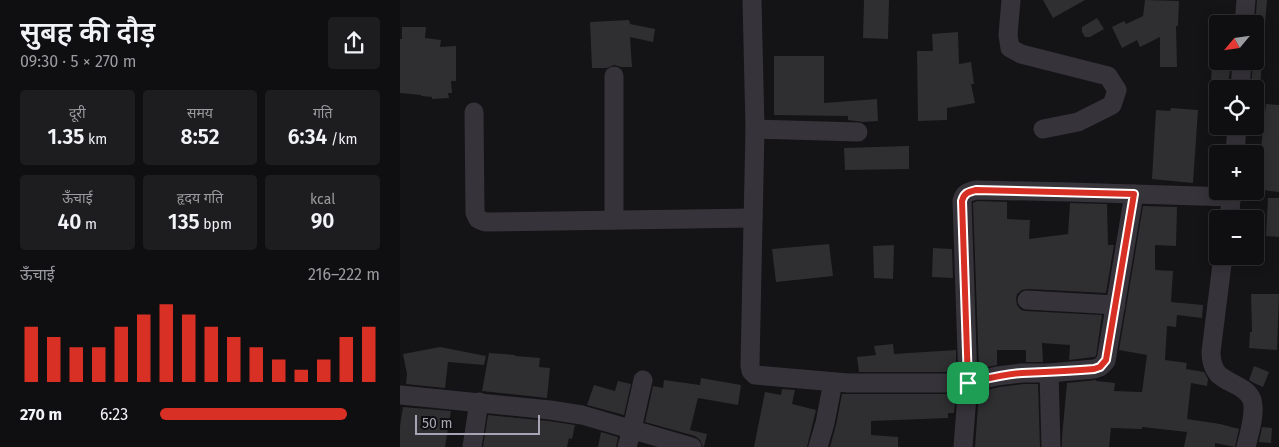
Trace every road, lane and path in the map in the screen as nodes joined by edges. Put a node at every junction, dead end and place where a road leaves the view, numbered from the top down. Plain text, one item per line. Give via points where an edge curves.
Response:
1 (752, 0) edge
2 (1011, 0) edge
3 (1246, 0) edge
4 (1245, 15) edge
5 (614, 76) dead end
6 (474, 112) dead end
7 (755, 129) junction
8 (1043, 129) dead end
9 (858, 132) dead end
10 (1134, 194) junction
11 (1209, 194) edge
12 (753, 218) junction
13 (614, 220) junction
14 (1223, 265) edge
15 (1027, 300) dead end
16 (1116, 305) junction
17 (1049, 373) junction
18 (643, 380) dead end
19 (833, 382) junction
20 (968, 383) junction
21 (401, 395) edge
22 (479, 402) junction
23 (632, 429) junction
24 (472, 447) edge
25 (627, 447) edge
26 (692, 447) edge
27 (818, 447) edge
28 (963, 447) edge
29 (1051, 447) edge
30 (1246, 447) edge

1 - 7 street
2 - 8 street via 1010,48 1021,54 1108,76 1117,90 1112,105 1078,122
3 - 4 street
5 - 13 street
6 - 13 street via 475,212 478,219 485,222
7 - 9 street
7 - 12 street
10 - 11 street
10 - 16 street
10 - 20 street via 976,190 964,196
12 - 13 street
12 - 19 street via 751,371 755,375
14 - 30 street via 1210,352 1218,374 1252,399
15 - 16 street
16 - 17 street via 1106,360 1100,367
17 - 20 street via 1013,374
17 - 29 street
18 - 23 street
19 - 20 street
19 - 27 street
20 - 28 street
21 - 22 street
22 - 23 street via 582,415
22 - 24 street
23 - 25 street
23 - 26 street

